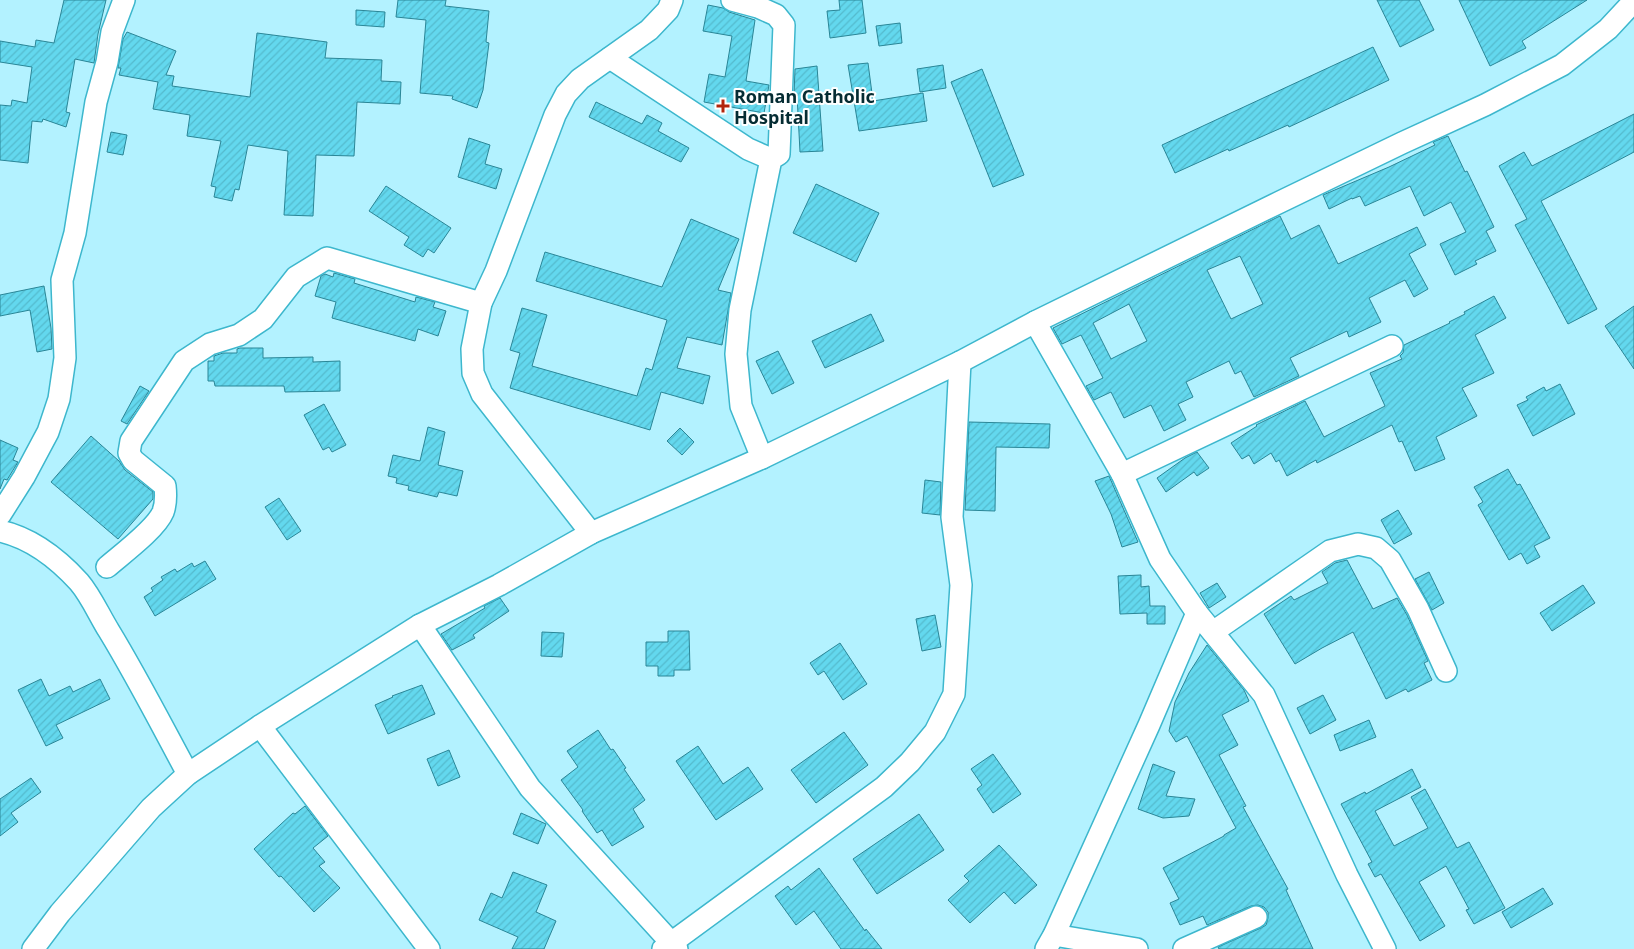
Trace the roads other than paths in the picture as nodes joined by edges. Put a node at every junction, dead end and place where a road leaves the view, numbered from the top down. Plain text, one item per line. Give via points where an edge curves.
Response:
1 (124, 0) edge
2 (672, 0) edge
3 (732, 0) edge
4 (1634, 1) edge
5 (610, 58) junction
6 (771, 159) junction
7 (481, 304) junction
8 (1035, 322) junction
9 (1392, 346) dead end
10 (960, 362) junction
11 (762, 458) junction
12 (1122, 474) junction
13 (0, 515) edge
14 (0, 532) edge
15 (591, 533) junction
16 (107, 567) dead end
17 (1197, 613) junction
18 (420, 625) junction
19 (1213, 632) junction
20 (1446, 672) dead end
21 (260, 726) junction
22 (188, 774) junction
23 (1256, 917) dead end
24 (1050, 942) edge
25 (670, 947) edge
26 (33, 949) edge
27 (429, 949) edge
28 (1136, 949) edge
29 (1184, 949) edge
30 (1385, 949) edge

1 - 13 street via 112,32 96,102 75,233 62,280 65,358 59,399 48,432
2 - 5 street via 668,10 650,30
3 - 6 street via 776,14 784,25 779,154
4 - 8 street via 1608,29 1562,65
5 - 6 street via 748,149
5 - 7 street via 580,79 566,94
6 - 11 street via 740,310 736,354 740,406
7 - 15 street via 472,349 473,373 482,394
7 - 16 street via 327,258 296,276 263,319 240,335 210,344 184,361 131,441 129,453 132,460 165,486 164,511 158,521
8 - 10 street
8 - 12 street
9 - 12 street
10 - 11 street
10 - 25 street via 952,517 961,585 954,694 935,732 884,787
11 - 15 street
12 - 17 street via 1160,559
14 - 22 street via 38,546 80,584 130,666
15 - 18 street
17 - 19 street
17 - 24 street
18 - 21 street
18 - 25 street via 530,788
19 - 20 street via 1330,551 1358,544 1376,548 1390,560 1418,608
19 - 30 street via 1264,695
21 - 22 street
21 - 27 street
22 - 26 street via 151,808
23 - 29 street
24 - 28 street

